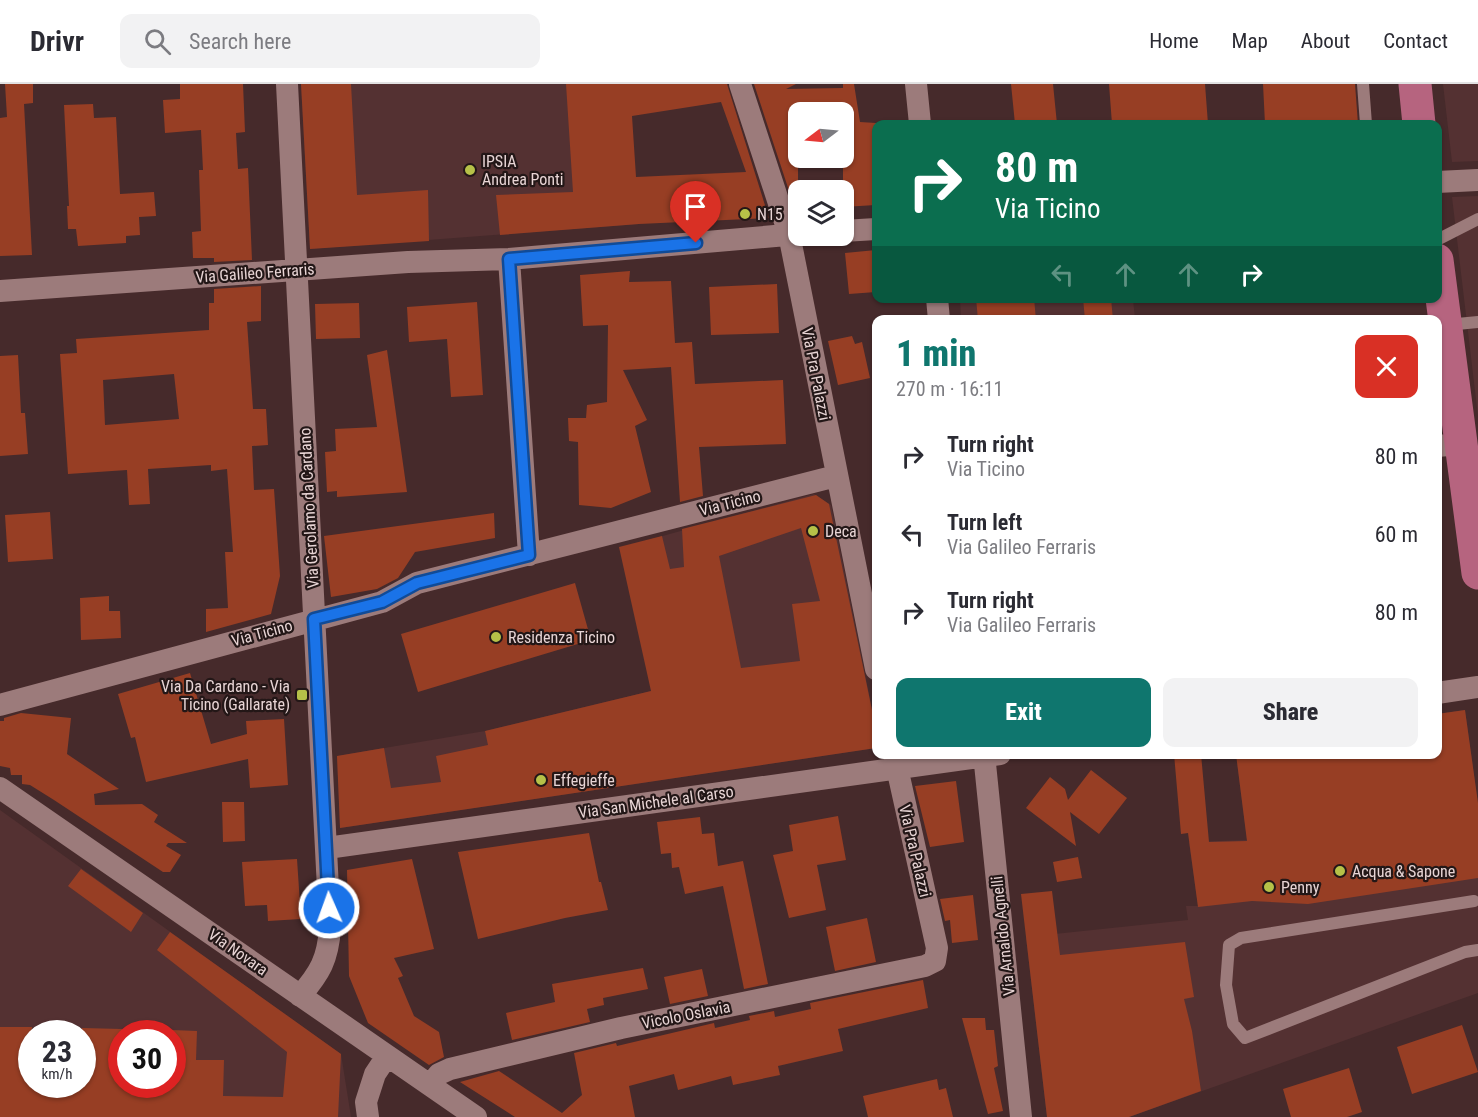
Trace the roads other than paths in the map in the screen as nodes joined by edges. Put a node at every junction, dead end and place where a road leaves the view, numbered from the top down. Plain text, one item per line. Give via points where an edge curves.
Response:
1 (287, 84) edge
2 (740, 84) edge
3 (916, 84) edge
4 (1364, 84) edge
5 (1415, 84) edge
6 (920, 120) edge
7 (1366, 120) edge
8 (1419, 120) edge
9 (1478, 180) edge
10 (1442, 182) edge
11 (788, 217) edge
12 (1478, 219) edge
13 (872, 229) edge
14 (854, 230) edge
15 (788, 235) edge
16 (1442, 237) edge
17 (796, 246) edge
18 (509, 259) junction
19 (297, 271) junction
20 (0, 291) edge
21 (1442, 296) edge
22 (1478, 322) edge
23 (1446, 325) junction
24 (1449, 445) edge
25 (836, 476) junction
26 (529, 555) junction
27 (1478, 573) edge
28 (314, 619) junction
29 (872, 650) edge
30 (1478, 687) edge
31 (1442, 692) edge
32 (0, 705) edge
33 (935, 759) edge
34 (989, 759) edge
35 (895, 762) edge
36 (0, 788) edge
37 (327, 848) junction
38 (1474, 901) dead end
39 (937, 948) joint
40 (1478, 950) edge
41 (300, 996) junction
42 (387, 1056) junction
43 (430, 1085) junction
44 (368, 1117) edge
45 (476, 1117) edge
46 (1021, 1117) edge

1 - 19 street, Via Gerolamo da Cardano
2 - 11 street, Via Pra Palazzi
3 - 6 street
4 - 7 lane
5 - 8 main road
9 - 10 street
12 - 16 lane
13 - 14 street
15 - 18 street, Via Galileo Ferraris
17 - 25 street, Via Pra Palazzi
18 - 19 street, Via Galileo Ferraris
18 - 26 street
19 - 20 street, Via Galileo Ferraris
19 - 28 street, Via Gerolamo da Cardano
21 - 23 main road
22 - 23 lane
23 - 24 main road
24 - 27 main road
25 - 26 street, Via Ticino
25 - 29 street, Via Pra Palazzi
26 - 28 street, Via Ticino via 417,583 382,602
28 - 32 street, Via Ticino
28 - 37 street, Via Gerolamo da Cardano
30 - 31 street
33 - 35 street, Via San Michele al Carso
34 - 46 street, Via Arnaldo Agnelli
35 - 37 street, Via San Michele al Carso
35 - 39 street, Via Pra Palazzi
36 - 41 street, Via Novara
37 - 41 street, Via Gerolamo da Cardano via 328,949 316,977
38 - 40 lane via 1241,938 1229,945 1226,985 1233,1024 1245,1038
39 - 43 street, Vicolo Oslavia via 935,960 925,966 610,1030 450,1069
41 - 42 street, Via Novara
42 - 43 street, Via Novara
42 - 44 street via 375,1074 366,1101
43 - 45 street, Via Novara

